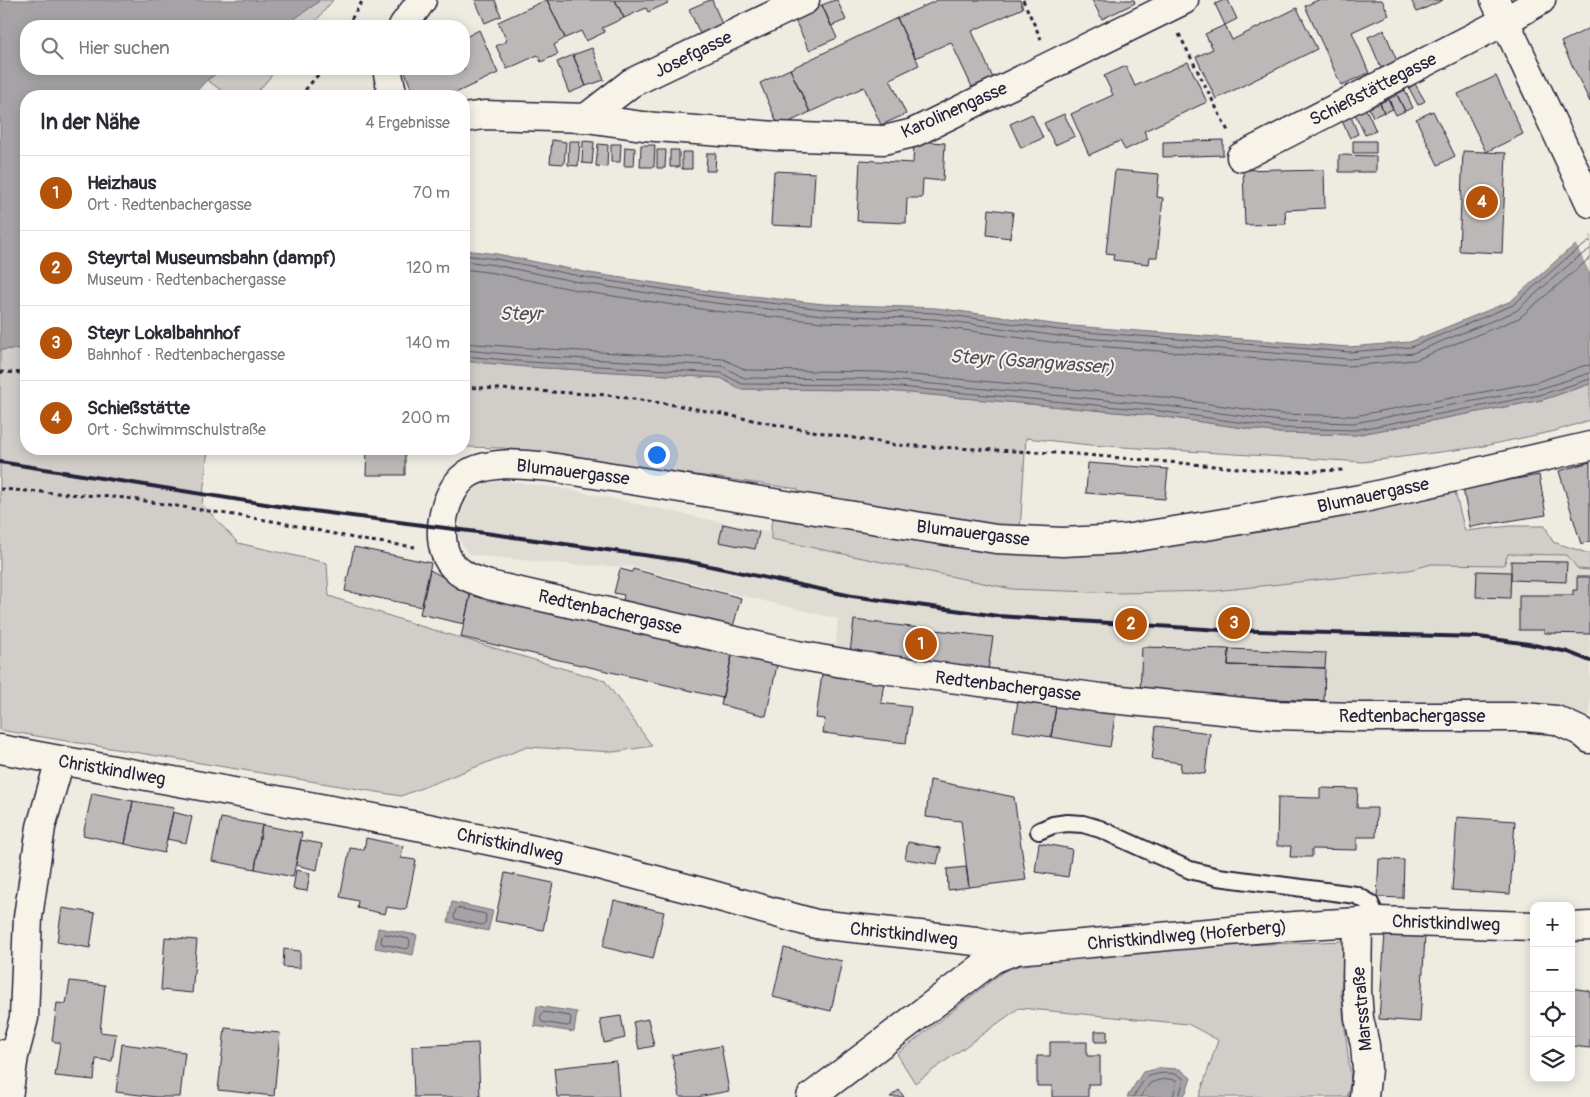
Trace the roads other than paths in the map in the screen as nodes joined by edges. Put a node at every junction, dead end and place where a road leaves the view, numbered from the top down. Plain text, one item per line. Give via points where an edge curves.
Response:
1 (422, 0) edge
2 (805, 0) edge
3 (1541, 0) edge
4 (1175, 4) edge
5 (1500, 11) edge
6 (407, 20) edge
7 (388, 75) edge
8 (392, 90) edge
9 (470, 117) edge
10 (586, 118) junction
11 (1241, 157) road end
12 (1590, 203) edge
13 (1590, 446) edge
14 (443, 551) joint
15 (1590, 739) edge
16 (0, 749) edge
17 (60, 760) junction
18 (1039, 831) dead end
19 (1368, 921) junction
20 (1530, 926) edge
21 (1590, 926) edge
22 (1575, 927) edge
23 (1016, 950) junction
24 (7, 1055) edge
25 (8, 1097) edge
26 (811, 1097) edge
27 (1364, 1097) edge

1 - 6 street
2 - 10 street, Josefgasse via 631,84
3 - 5 street, Schießstättegasse
4 - 10 street, Karolinengasse via 913,133 884,140 775,136 643,126
5 - 11 street, Schießstättegasse
5 - 12 street
7 - 8 street
9 - 10 street, Karolinengasse
13 - 14 street, Blumauergasse via 1360,499 1268,516 1124,539 1063,542 996,539 550,467 492,465 470,472 455,486 446,505 441,528
14 - 15 street, Redtenbachergasse via 465,576 489,585 797,655 860,666 1101,698 1273,715 1524,716 1556,720
16 - 17 street, Christkindlweg
17 - 23 street, Christkindlweg via 568,857 816,924 976,941
17 - 24 street via 41,827 28,917 24,1018
18 - 19 lane via 1052,825 1083,824 1190,870 1218,877 1356,896 1370,903
19 - 20 street, Christkindlweg
19 - 23 street, Christkindlweg (Hoferberg) via 1251,928
19 - 27 street, Marsstraße via 1357,991 1367,1069
21 - 22 street
23 - 26 street via 993,959
24 - 25 street

